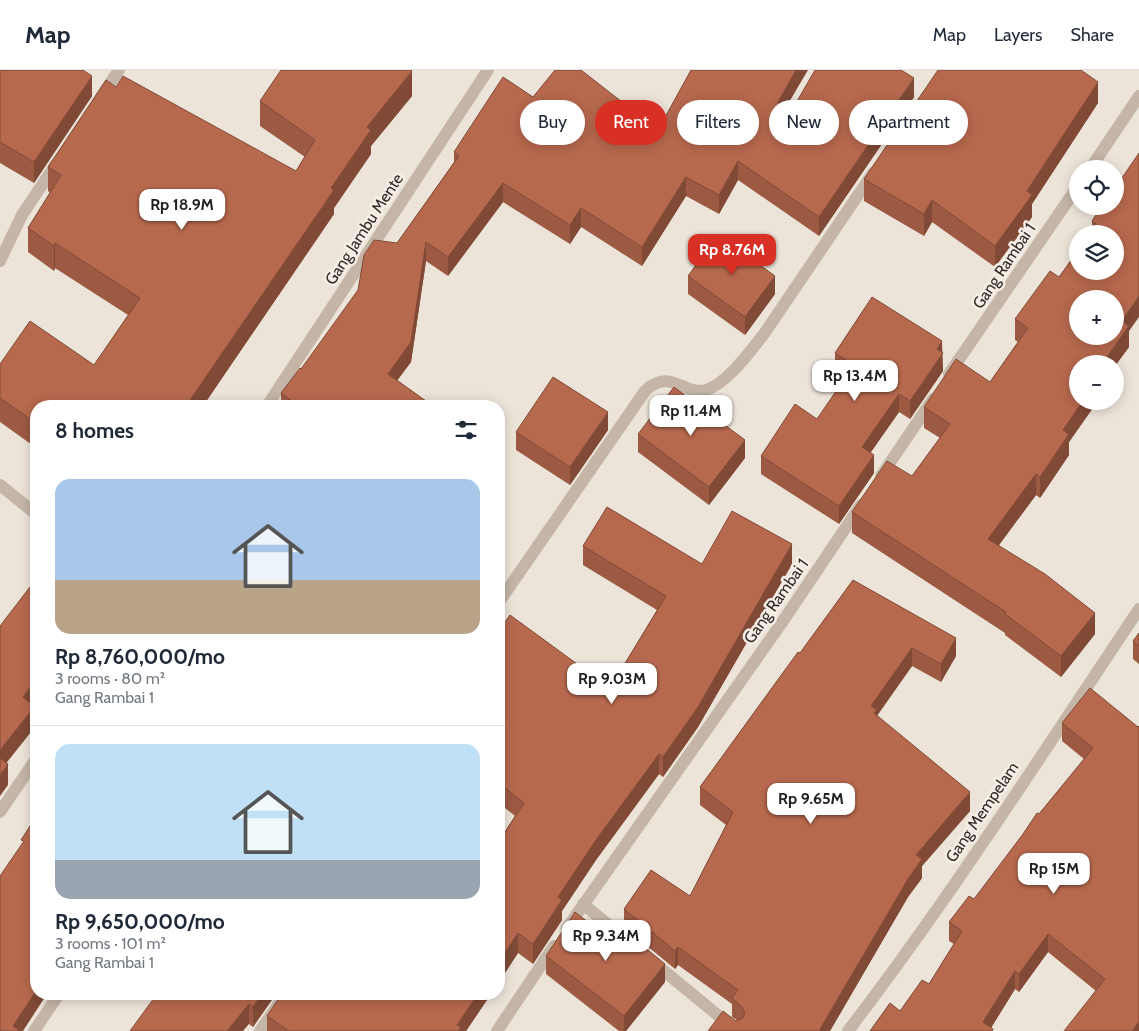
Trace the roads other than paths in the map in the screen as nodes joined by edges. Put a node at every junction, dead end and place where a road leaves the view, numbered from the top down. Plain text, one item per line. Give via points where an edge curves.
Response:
1 (118, 70) edge
2 (488, 70) edge
3 (1139, 96) edge
4 (92, 110) edge
5 (65, 151) edge
6 (882, 159) edge
7 (1096, 160) edge
8 (1069, 199) edge
9 (0, 261) edge
10 (271, 400) edge
11 (0, 485) edge
12 (30, 509) edge
13 (505, 593) edge
14 (1139, 609) edge
15 (30, 768) edge
16 (0, 812) edge
17 (583, 904) junction
18 (55, 1000) edge
19 (282, 1000) edge
20 (34, 1031) edge
21 (260, 1031) edge
22 (497, 1031) edge
23 (737, 1031) edge
24 (848, 1031) edge

1 - 4 street
2 - 10 street, Gang Jambu Mente
3 - 7 street
5 - 9 street via 22,215
6 - 13 street via 764,334 722,381 706,390 692,390 675,382 666,382 652,385 645,391
8 - 17 street, Gang Rambai 1 via 783,620
11 - 12 street
14 - 24 street, Gang Mempelam via 882,987
15 - 16 street
17 - 22 street, Gang Rambai 1
17 - 23 street
18 - 20 street
19 - 21 street

